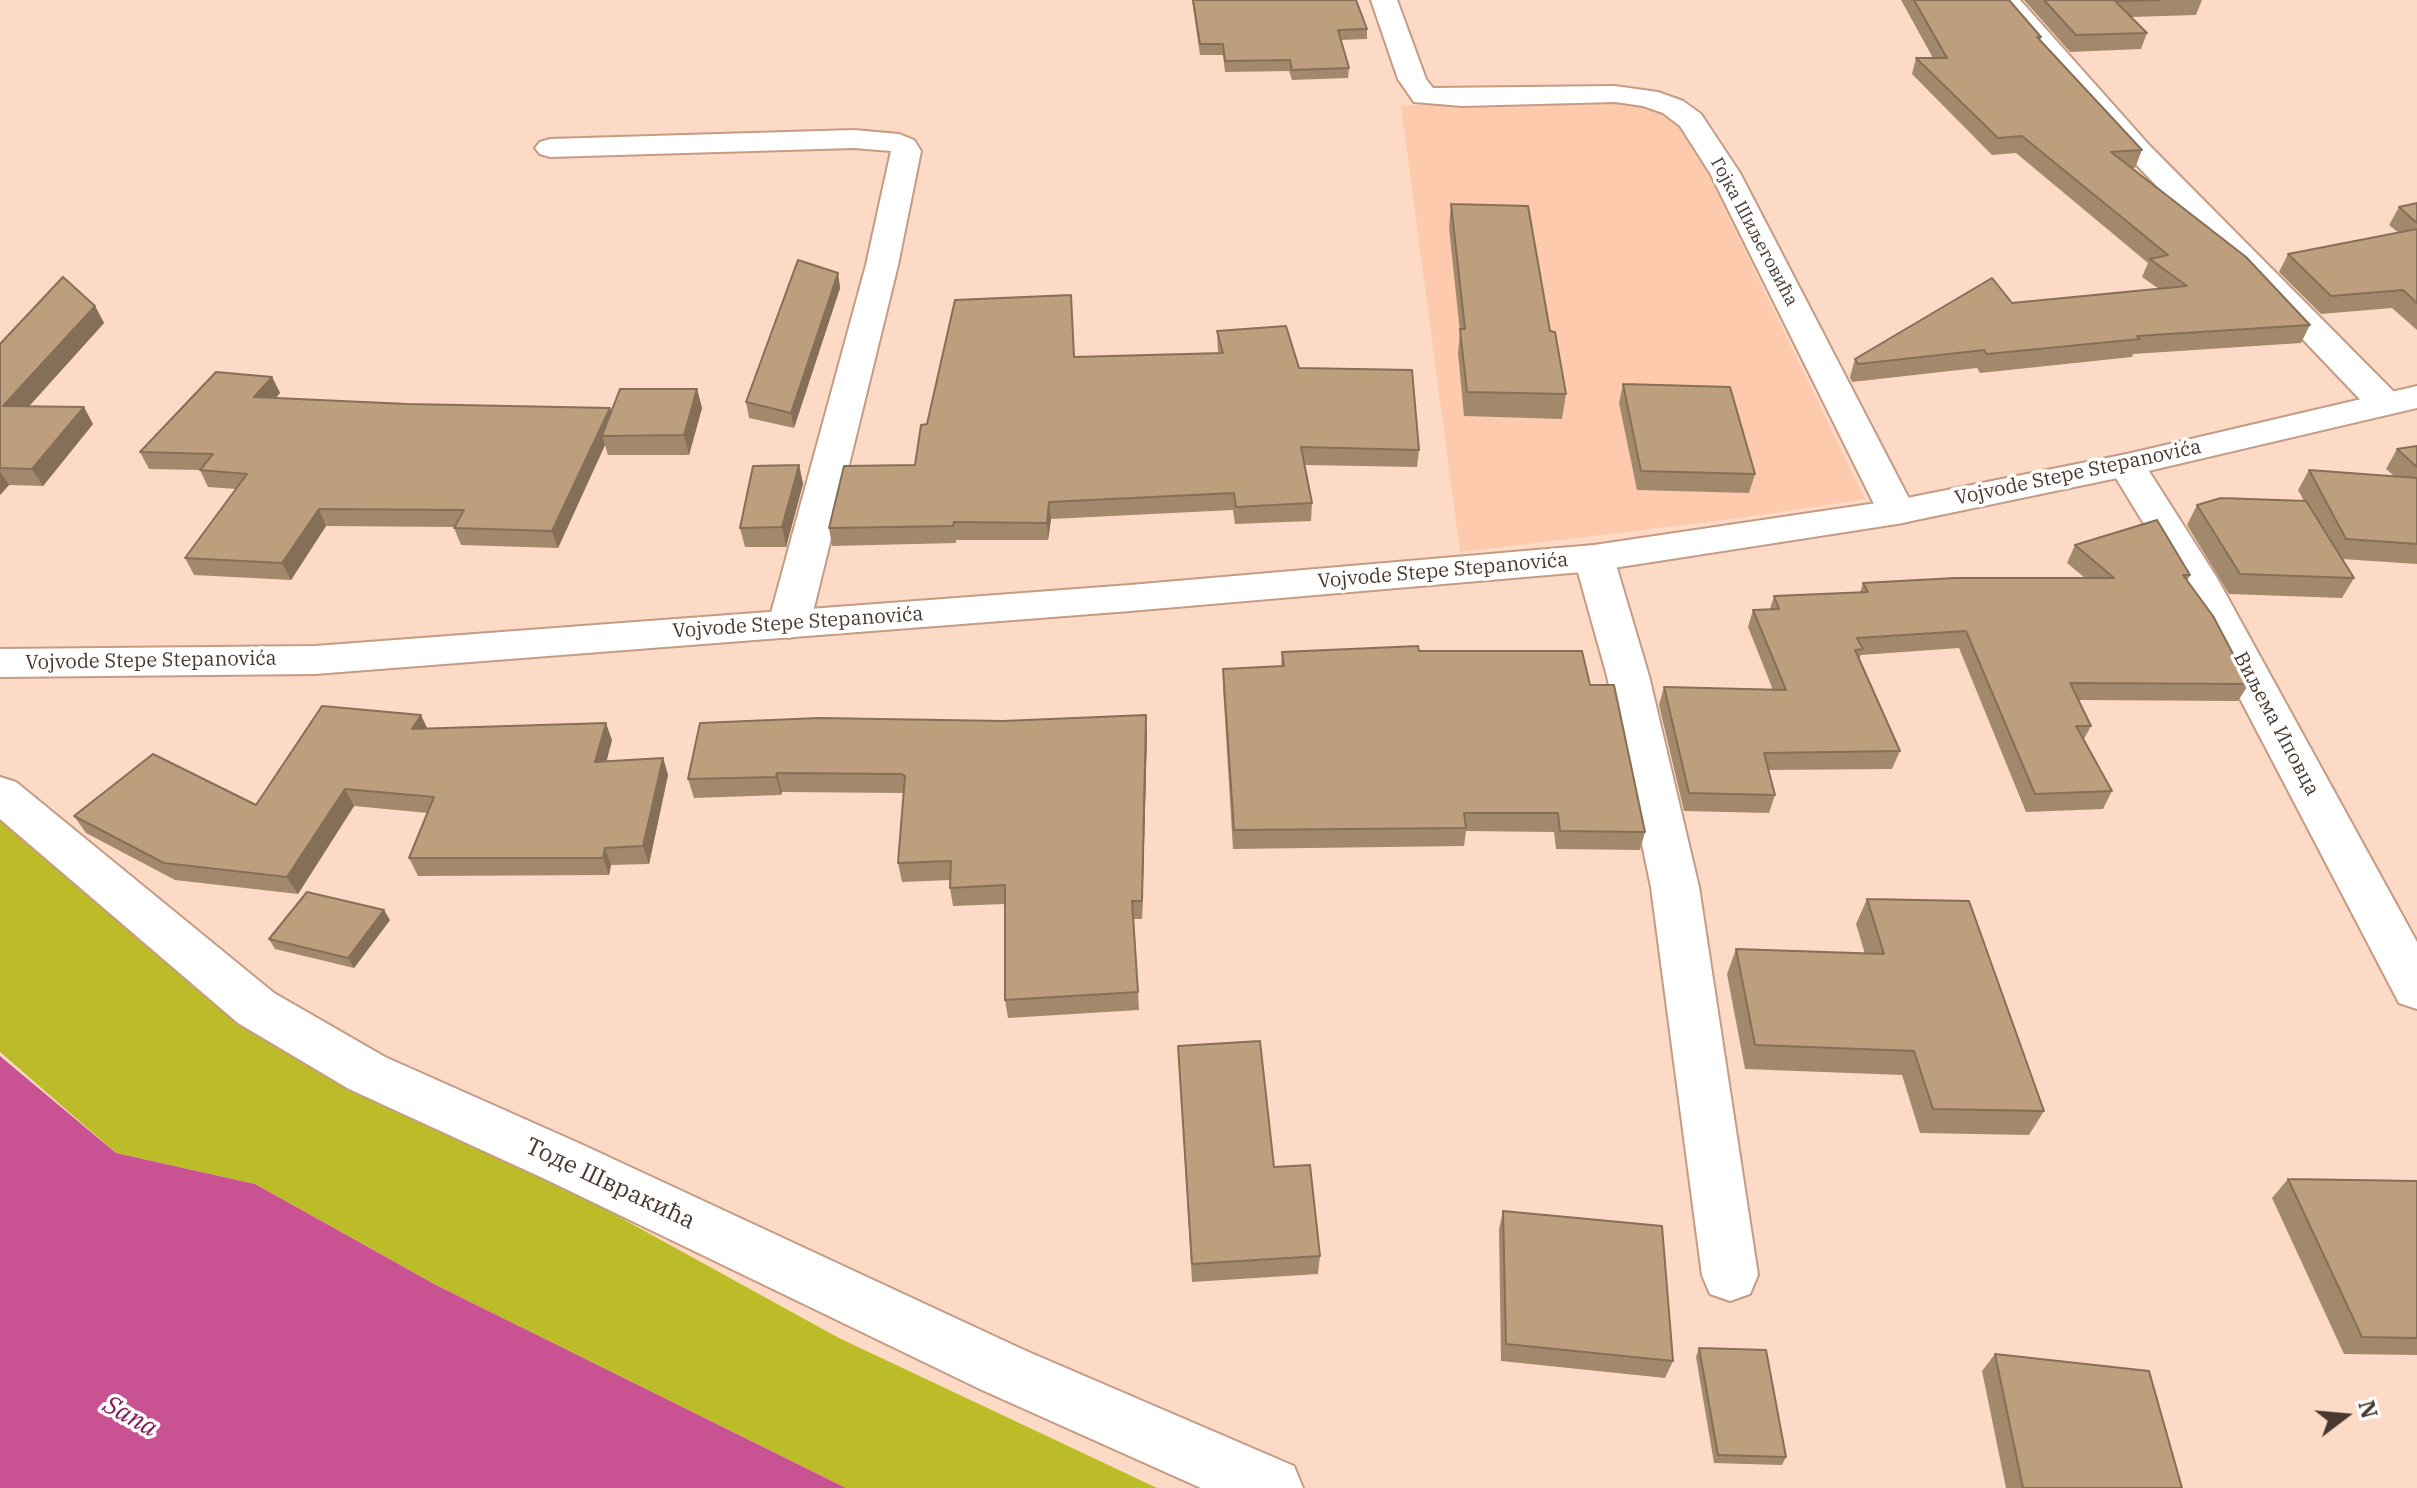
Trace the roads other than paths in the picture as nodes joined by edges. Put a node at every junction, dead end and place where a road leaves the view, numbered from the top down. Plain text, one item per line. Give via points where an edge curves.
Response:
1 (1384, 0) edge
2 (2006, 0) edge
3 (550, 148) dead end
4 (2401, 401) edge
5 (2127, 465) junction
6 (1897, 512) junction
7 (1594, 558) junction
8 (789, 624) junction
9 (0, 663) edge
10 (0, 794) edge
11 (2417, 989) edge
12 (1730, 1275) dead end
13 (1272, 1488) edge

1 - 6 street, Гојка Шиљеговића via 1412,79 1424,96 1615,94 1660,103 1691,120 1725,173
2 - 4 street via 2140,152
3 - 8 street via 854,139 904,146 882,265
4 - 5 street, Vojvode Stepe Stepanovića
5 - 6 street, Vojvode Stepe Stepanovića
5 - 11 street, Виљема Иповца via 2197,578
6 - 7 street, Vojvode Stepe Stepanovića
7 - 8 street, Vojvode Stepe Stepanovića
7 - 12 street, Vojvode Stepe Stepanovića via 1628,676 1675,887
8 - 9 street, Vojvode Stepe Stepanovića via 315,660
10 - 13 street, Тоде Швракића via 256,1008 367,1073 1003,1370

